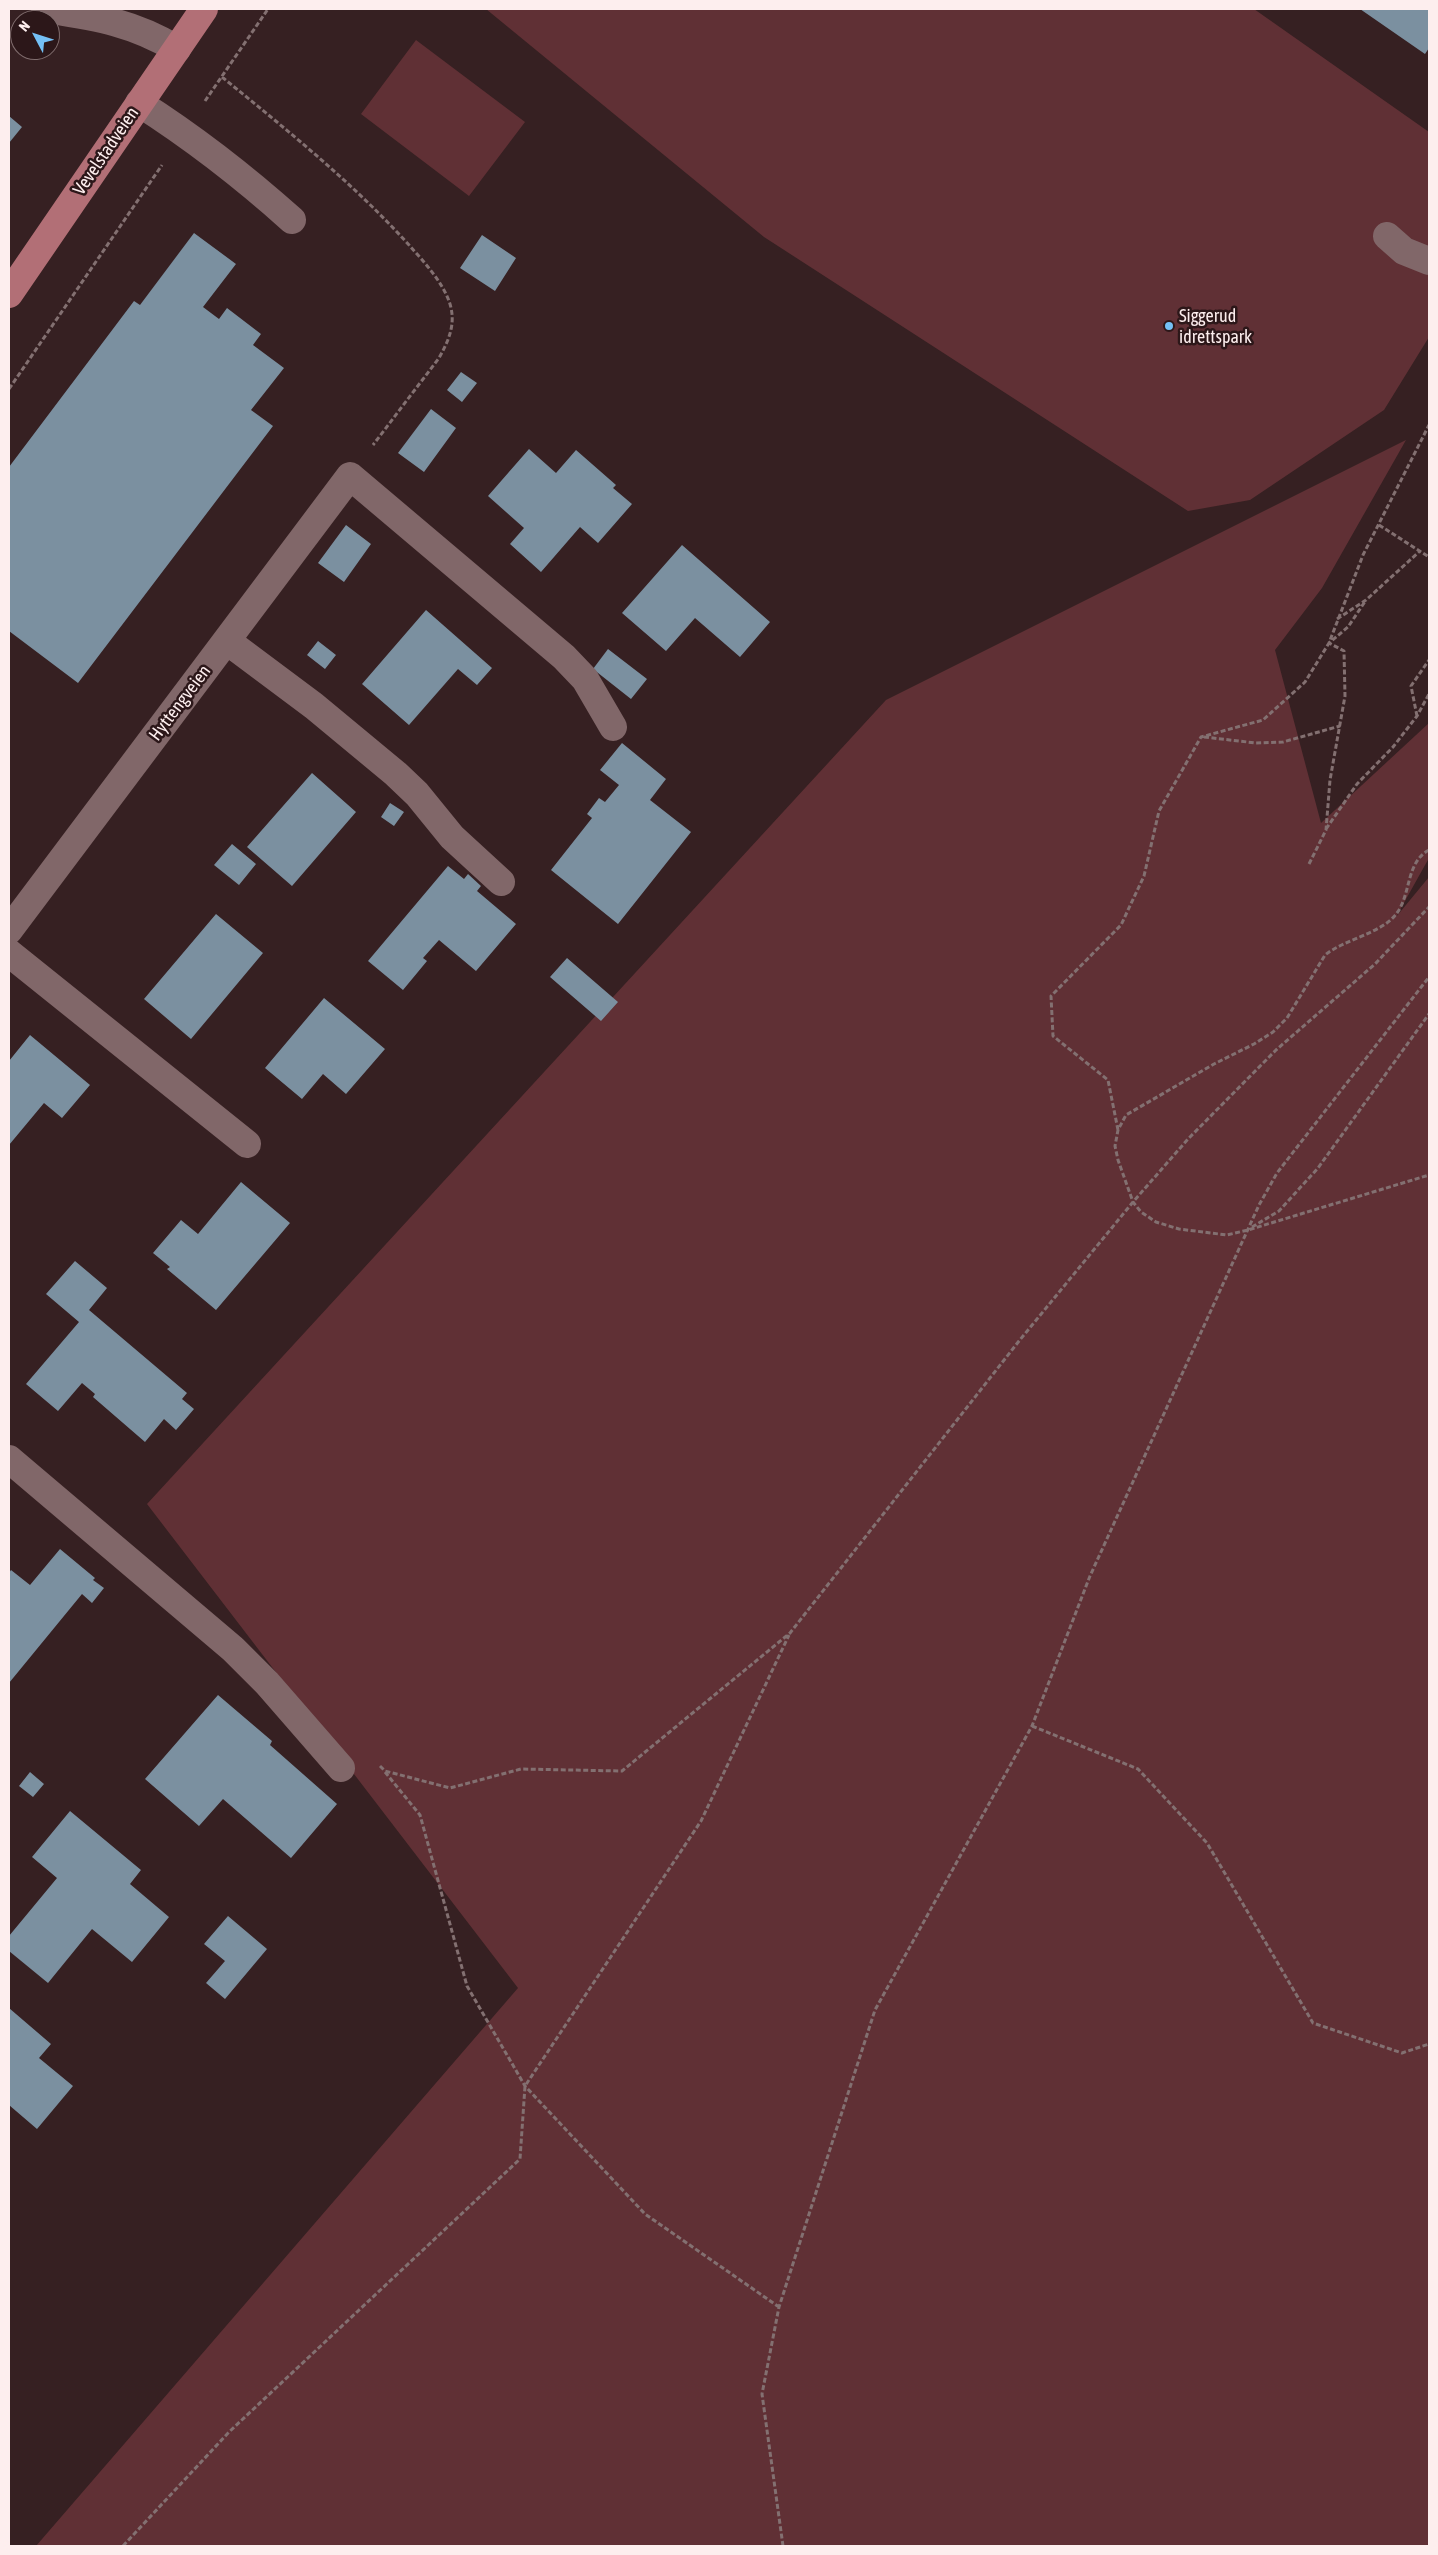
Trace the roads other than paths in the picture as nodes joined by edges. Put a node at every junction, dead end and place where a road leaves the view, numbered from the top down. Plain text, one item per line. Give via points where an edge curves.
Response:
1 (45, 9) edge
2 (204, 9) edge
3 (177, 49) junction
4 (139, 103) junction
5 (292, 220) dead end
6 (1387, 236) dead end
7 (1429, 260) edge
8 (9, 294) edge
9 (227, 641) junction
10 (613, 727) dead end
11 (501, 882) dead end
12 (9, 930) edge
13 (9, 953) edge
14 (247, 1144) dead end
15 (9, 1459) edge
16 (341, 1768) dead end

1 - 3 street via 126,24
2 - 3 main road, Vevelstadveien
3 - 4 main road, Vevelstadveien
4 - 5 street via 184,132 251,183
4 - 8 main road, Vevelstadveien
6 - 7 street via 1404,251
9 - 10 street, Hyttengveien via 350,476 564,657 585,679
9 - 11 street via 314,706 396,774 418,794 452,837
9 - 12 street, Hyttengveien
13 - 14 street
15 - 16 street via 233,1649

